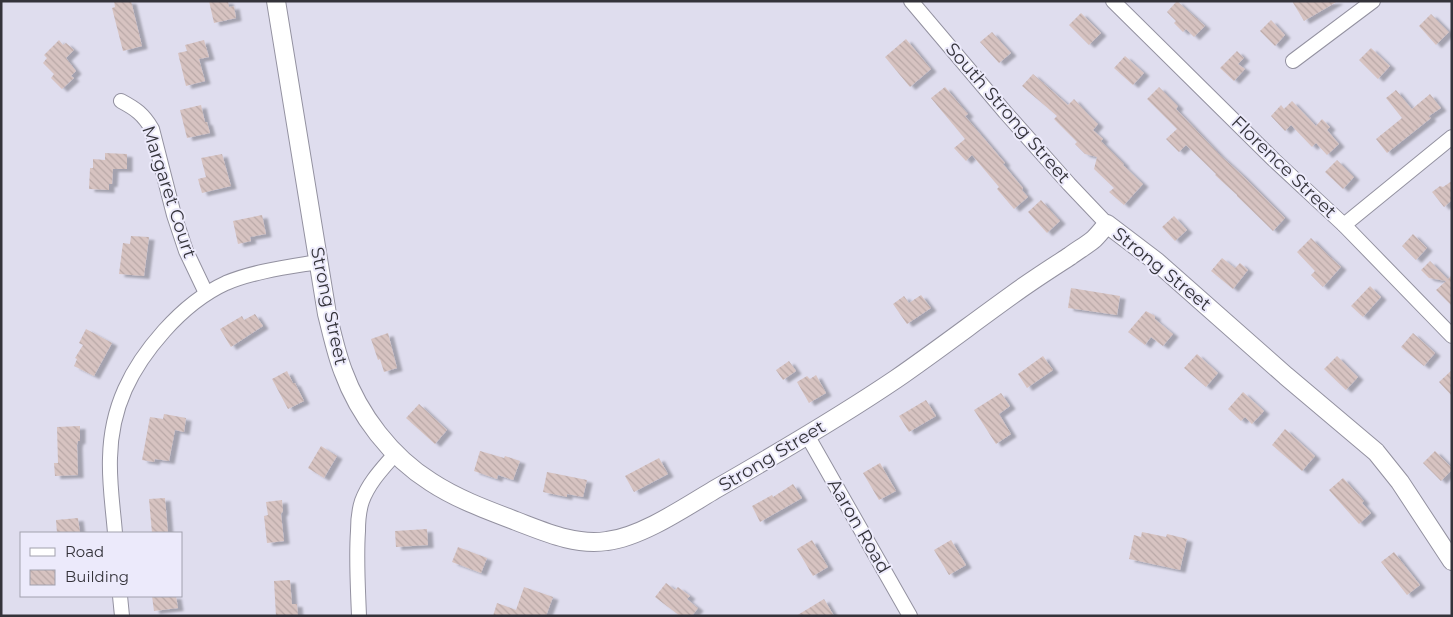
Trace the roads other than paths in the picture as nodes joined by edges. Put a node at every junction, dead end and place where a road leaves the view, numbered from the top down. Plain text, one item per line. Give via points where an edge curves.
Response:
1 (276, 1) edge
2 (912, 1) edge
3 (1113, 1) edge
4 (1373, 1) edge
5 (1293, 61) dead end
6 (121, 101) dead end
7 (1452, 137) edge
8 (1107, 224) junction
9 (1344, 225) junction
10 (318, 262) junction
11 (206, 293) junction
12 (1452, 336) edge
13 (807, 435) junction
14 (395, 454) junction
15 (115, 532) edge
16 (1452, 561) edge
17 (120, 597) edge
18 (122, 616) edge
19 (359, 616) edge
20 (910, 616) edge

1 - 10 street, Strong Street
2 - 8 street, South Strong Street via 1005,112
3 - 9 street, Florence Street
4 - 5 street
6 - 11 street, Margaret Court via 135,108 152,129 186,251
7 - 9 street
8 - 13 street, Strong Street via 1094,239 917,364
8 - 16 street, Strong Street via 1157,262 1376,452
9 - 12 street, Florence Street
10 - 11 street via 252,275
10 - 14 street, Strong Street via 343,373 367,418
11 - 15 street via 176,317 146,350 122,394 111,436
13 - 14 street, Strong Street via 647,528 627,537 592,542 553,535 471,503 432,483
13 - 20 street, Aaron Road
14 - 19 street via 369,486 362,502 356,550
17 - 18 street

